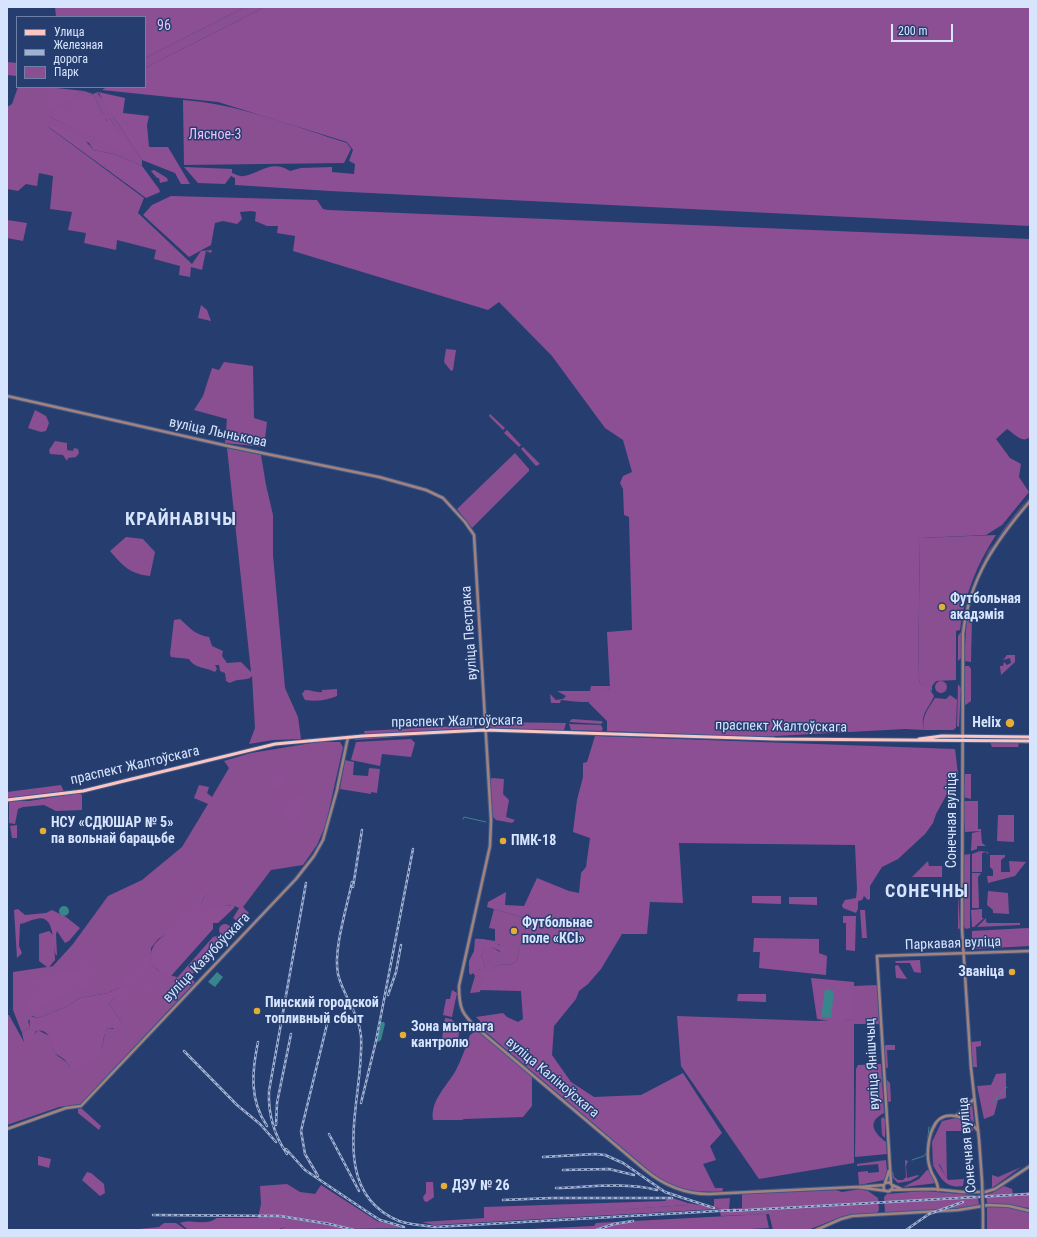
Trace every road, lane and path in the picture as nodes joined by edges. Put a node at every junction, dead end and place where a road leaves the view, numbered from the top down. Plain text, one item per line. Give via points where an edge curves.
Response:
1 (7, 396) edge
2 (1030, 501) edge
3 (474, 536) joint
4 (485, 730) junction
5 (962, 736) junction
6 (348, 737) junction
7 (1030, 737) edge
8 (914, 740) junction
9 (962, 740) junction
10 (1030, 741) edge
11 (7, 800) edge
12 (1030, 951) edge
13 (964, 954) junction
14 (877, 956) joint
15 (974, 1098) junction
16 (955, 1116) junction
17 (7, 1129) edge
18 (978, 1131) junction
19 (1030, 1166) edge
20 (889, 1171) junction
21 (884, 1184) junction
22 (891, 1185) junction
23 (857, 1188) junction
24 (902, 1189) junction
25 (938, 1190) junction
26 (888, 1191) junction
27 (1030, 1211) edge
28 (816, 1230) edge
29 (983, 1230) edge

1 - 3 street, вуліца Лынькова via 379,477 426,490 443,498
2 - 5 street, Сонечная вуліца via 991,550 978,575 969,601 963,634
3 - 4 street, вуліца Пестрака
4 - 6 main road, праспект Жалтоўскага
4 - 8 main road, праспект Жалтоўскага via 775,739
4 - 23 street, вуліца Каліноўскага via 491,835 459,986 459,1001 465,1016 644,1169 674,1188 688,1193 709,1194
5 - 7 main road, праспект Жалтоўскага
5 - 8 main road, праспект Жалтоўскага via 929,736
5 - 9 street, Сонечная вуліца
6 - 11 main road, праспект Жалтоўскага via 283,742 83,791
6 - 17 street, вуліца Казубоўскага via 323,840 296,879 81,1106 66,1108
8 - 9 main road, праспект Жалтоўскага
9 - 10 main road, праспект Жалтоўскага
9 - 13 street, Сонечная вуліца via 961,891
12 - 13 street, Паркавая вуліца
13 - 14 street, Паркавая вуліца
13 - 15 street, Сонечная вуліца
14 - 20 street, вуліца Янішчыц
15 - 16 street
15 - 18 street, Сонечная вуліца
16 - 18 street via 968,1120
16 - 25 street via 939,1120 930,1137 929,1166 938,1182
18 - 29 street, Сонечная вуліца, bridge
19 - 25 street via 990,1191
20 - 21 street
20 - 22 street, вуліца Янішчыц
21 - 22 street, вуліца Каліноўскага
21 - 23 street, вуліца Каліноўскага
21 - 26 street
22 - 24 street, вуліца Каліноўскага
22 - 26 street
23 - 26 street, вуліца Каліноўскага
24 - 25 street
24 - 26 street, вуліца Каліноўскага
27 - 28 street via 988,1205 958,1210 852,1216

